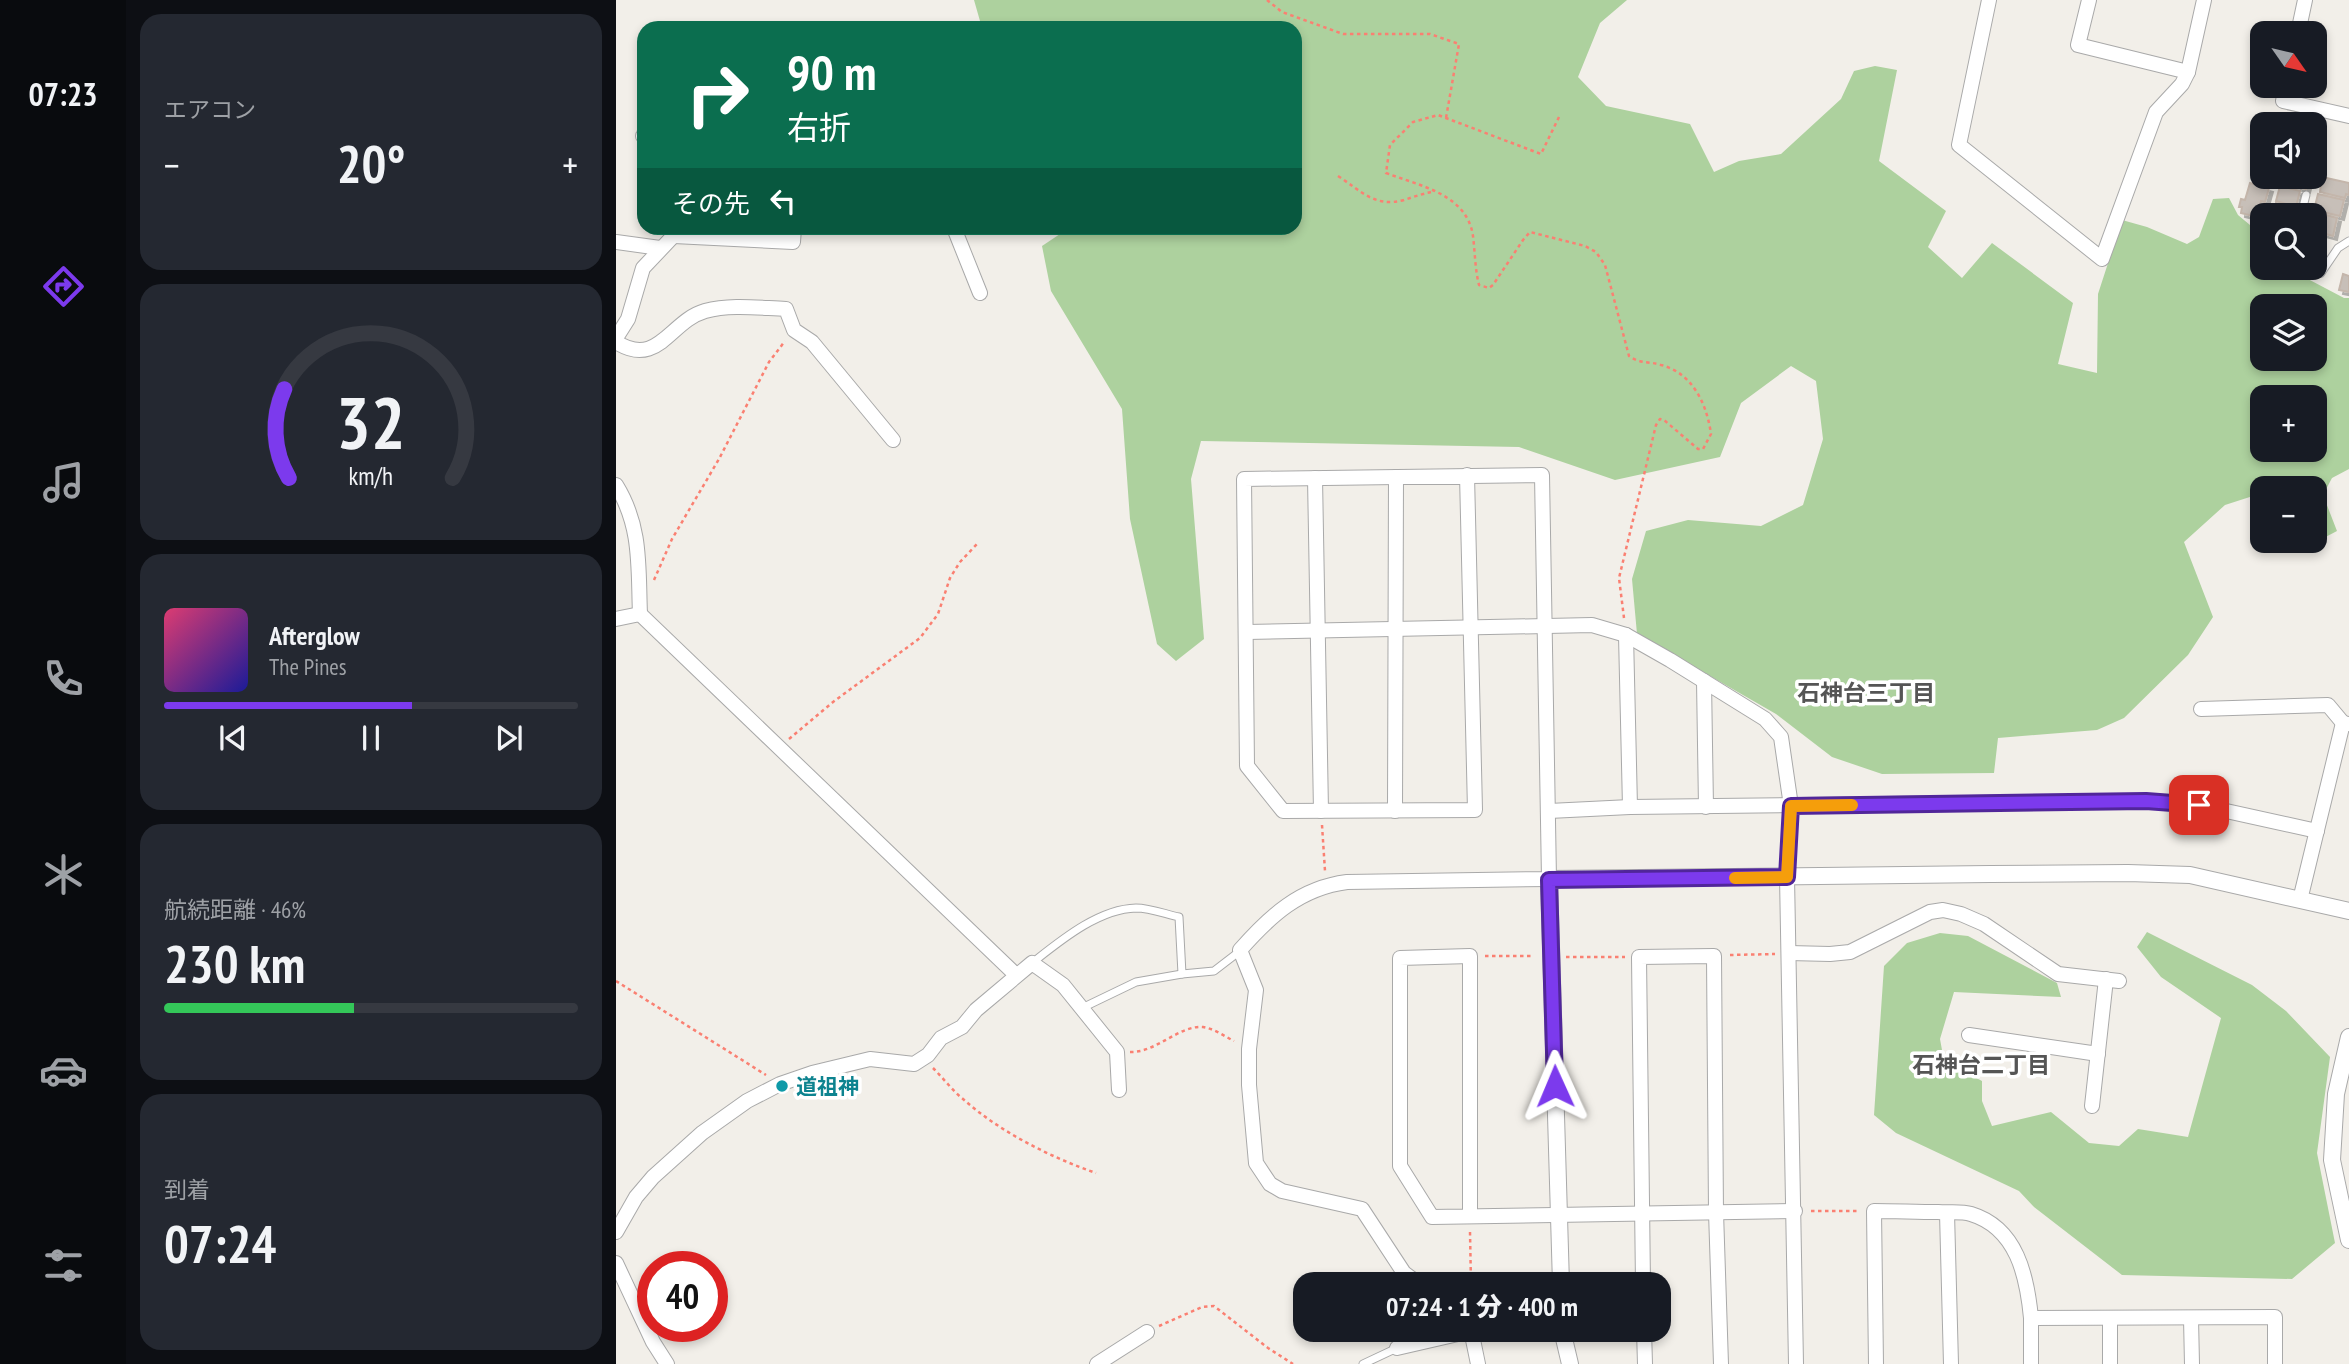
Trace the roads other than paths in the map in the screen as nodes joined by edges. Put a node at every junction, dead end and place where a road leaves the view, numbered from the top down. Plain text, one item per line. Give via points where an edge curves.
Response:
1 (1989, 0) edge
2 (2089, 0) edge
3 (2204, 0) edge
4 (2305, 0) edge
5 (2301, 21) edge
6 (2188, 72) junction
7 (2284, 98) edge
8 (2349, 116) edge
9 (2305, 195) dead end
10 (2303, 203) edge
11 (674, 235) edge
12 (712, 235) edge
13 (794, 235) edge
14 (957, 235) edge
15 (2349, 241) edge
16 (616, 242) edge
17 (660, 248) junction
18 (2327, 264) edge
19 (981, 293) dead end
20 (616, 340) edge
21 (893, 440) dead end
22 (1468, 475) junction
23 (1396, 477) junction
24 (1315, 478) junction
25 (616, 485) edge
26 (639, 614) junction
27 (616, 620) edge
28 (1546, 626) junction
29 (1471, 628) junction
30 (1397, 631) junction
31 (1247, 632) junction
32 (1319, 632) junction
33 (1626, 635) junction
34 (1704, 681) junction
35 (2201, 709) dead end
36 (2346, 724) edge
37 (1791, 806) junction
38 (1630, 807) junction
39 (1706, 807) junction
40 (1321, 811) junction
41 (1395, 811) junction
42 (1549, 811) junction
43 (2317, 831) junction
44 (1787, 877) junction
45 (1549, 880) junction
46 (2300, 900) junction
47 (2349, 911) edge
48 (1240, 950) junction
49 (1789, 953) junction
50 (1032, 963) junction
51 (1182, 974) junction
52 (1016, 975) junction
53 (1082, 1008) junction
54 (1969, 1035) dead end
55 (2349, 1037) edge
56 (2098, 1054) junction
57 (1119, 1090) dead end
58 (2092, 1106) dead end
59 (1795, 1211) junction
60 (1716, 1212) junction
61 (1947, 1213) junction
62 (1641, 1214) junction
63 (1558, 1215) junction
64 (1469, 1216) junction
65 (616, 1232) edge
66 (2349, 1240) edge
67 (616, 1263) edge
68 (1403, 1272) edge
69 (1560, 1272) edge
70 (1643, 1272) edge
71 (2031, 1318) junction
72 (2110, 1318) junction
73 (2191, 1318) junction
74 (1147, 1332) road end
75 (1422, 1342) edge
76 (1473, 1342) edge
77 (1565, 1342) edge
78 (1644, 1342) edge
79 (1397, 1348) joint
80 (667, 1364) edge
81 (1097, 1364) edge
82 (1363, 1364) edge
83 (1478, 1364) edge
84 (1570, 1364) edge
85 (1644, 1364) edge
86 (1721, 1364) edge
87 (1796, 1364) edge
88 (1876, 1364) edge
89 (1951, 1364) edge
90 (2031, 1364) edge
91 (2110, 1364) edge
92 (2192, 1364) edge
93 (2275, 1364) edge

1 - 6 street via 1959,145 2102,259 2156,112
2 - 6 street via 2078,45
3 - 6 street
4 - 5 street
7 - 8 street via 2283,102
9 - 10 lane
11 - 17 street
12 - 13 street via 793,242
14 - 19 street
15 - 18 lane
16 - 17 street
17 - 20 street via 643,268 628,319
20 - 21 street via 629,350 643,351 702,312 731,307 786,309 794,330 812,342
22 - 23 street
22 - 28 street via 1542,475
22 - 29 street
23 - 24 street
23 - 30 street
24 - 31 street via 1244,479
24 - 32 street
25 - 26 street via 636,533
26 - 27 street
26 - 52 street
28 - 29 street
28 - 33 street via 1592,625
28 - 42 street
29 - 30 street
29 - 41 street via 1475,810
30 - 32 street
30 - 41 street
31 - 32 street
31 - 40 street via 1247,766 1283,811
32 - 40 street
33 - 34 street
33 - 38 street
34 - 37 street via 1765,719 1781,737
34 - 39 street
35 - 36 street via 2328,705
36 - 43 street
37 - 39 street
37 - 43 street via 2146,801 2199,805
37 - 44 street
38 - 39 street
38 - 42 street
40 - 41 street
42 - 45 street
43 - 46 street
44 - 45 street
44 - 46 street via 2190,875
44 - 49 street
45 - 48 street via 1326,885 1268,919
45 - 63 street
46 - 47 street
48 - 51 lane via 1214,971
48 - 68 street via 1256,990 1249,1049 1256,1163 1270,1184 1282,1191 1362,1209
49 - 56 street via 1850,952 1930,912 1961,914 1984,924 2058,974 2112,980
49 - 59 street
50 - 51 lane via 1069,933 1117,911 1138,908 1179,917
50 - 52 street
50 - 53 street via 1063,985
51 - 53 lane via 1136,982
52 - 65 street via 962,1027 914,1064 870,1059 780,1084 747,1101 653,1177
53 - 57 street via 1117,1052
54 - 56 street
55 - 66 street via 2336,1094 2332,1160
56 - 58 street
59 - 60 street
59 - 87 street
60 - 62 street
60 - 62 street via 1714,956 1639,957
60 - 86 street
61 - 71 street via 1969,1214 2006,1236 2028,1284
61 - 88 street via 1874,1210
61 - 89 street
62 - 63 street
62 - 70 street
63 - 64 street
63 - 69 street
64 - 64 street via 1470,956 1400,957 1400,1166 1432,1217
67 - 80 street
71 - 72 street
71 - 90 street
72 - 73 street
72 - 91 street
73 - 92 street
73 - 93 street via 2275,1317
74 - 81 street
75 - 79 street
76 - 83 street
77 - 84 street
78 - 85 street
79 - 82 lane

